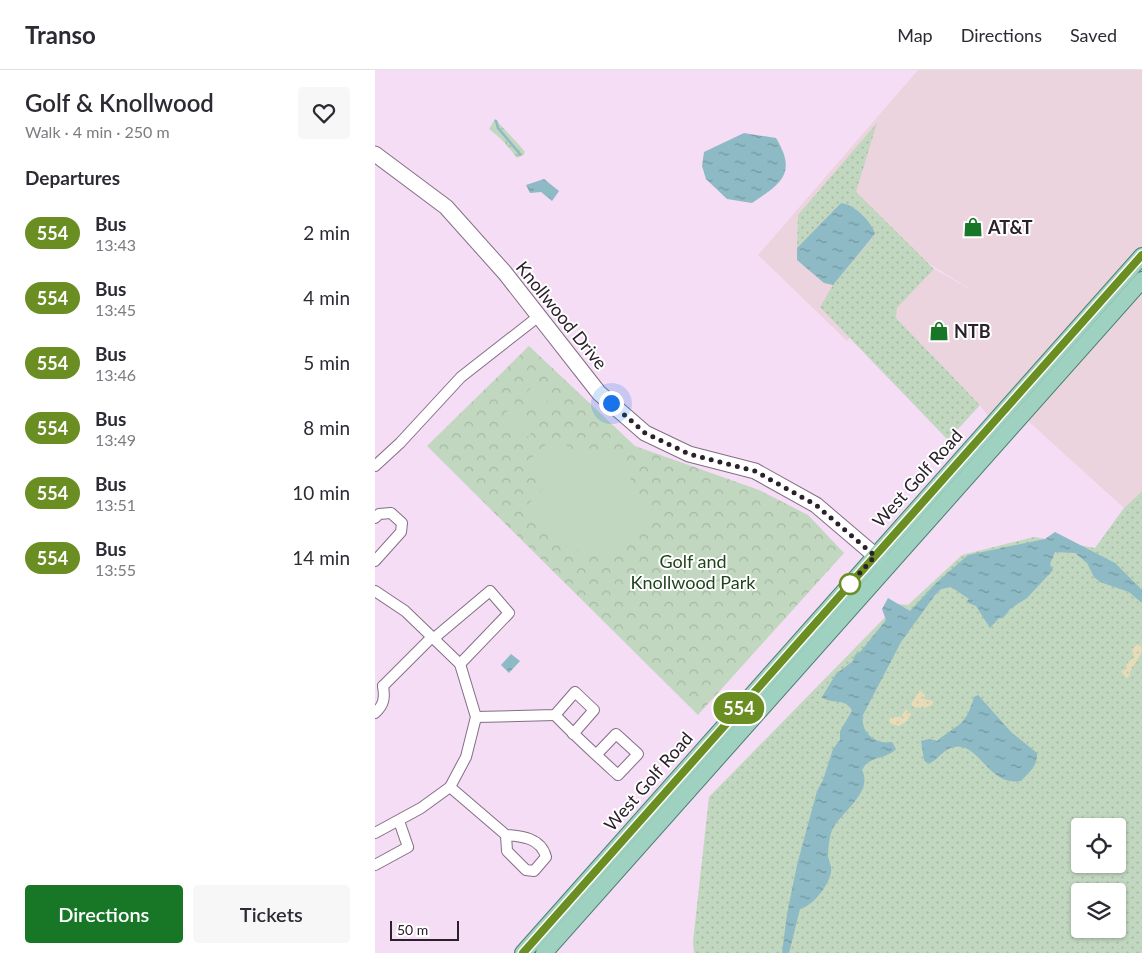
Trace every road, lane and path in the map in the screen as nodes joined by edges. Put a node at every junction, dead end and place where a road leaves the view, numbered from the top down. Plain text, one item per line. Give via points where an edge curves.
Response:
1 (375, 154) edge
2 (1142, 256) edge
3 (1142, 280) edge
4 (539, 316) junction
5 (375, 466) edge
6 (375, 518) edge
7 (875, 556) junction
8 (375, 561) edge
9 (888, 566) junction
10 (375, 591) edge
11 (433, 638) junction
12 (459, 664) junction
13 (379, 686) edge
14 (375, 713) edge
15 (555, 715) junction
16 (476, 717) junction
17 (573, 734) junction
18 (595, 754) dead end
19 (450, 787) junction
20 (399, 821) junction
21 (375, 832) edge
22 (506, 835) dead end
23 (375, 865) edge
24 (523, 953) edge
25 (544, 953) edge

1 - 4 street, Knollwood Drive via 446,207
2 - 7 main road, West Golf Road
3 - 9 main road, West Golf Road
4 - 5 street via 461,377
4 - 7 street, Knollwood Drive via 599,393 645,433 689,454 755,471 816,505
6 - 8 street via 379,514 391,513 401,522 401,532
7 - 9 street, Knollwood Drive
7 - 24 main road, West Golf Road
9 - 25 main road, West Golf Road
10 - 11 street via 405,611
11 - 12 street
11 - 12 street via 491,591 509,612
11 - 13 street
12 - 16 street
13 - 14 street via 385,696
15 - 16 street
15 - 17 street
15 - 17 street via 575,692 594,710
16 - 19 street via 466,757
17 - 18 street
19 - 20 street
19 - 22 street
20 - 21 street
20 - 23 street via 408,847

